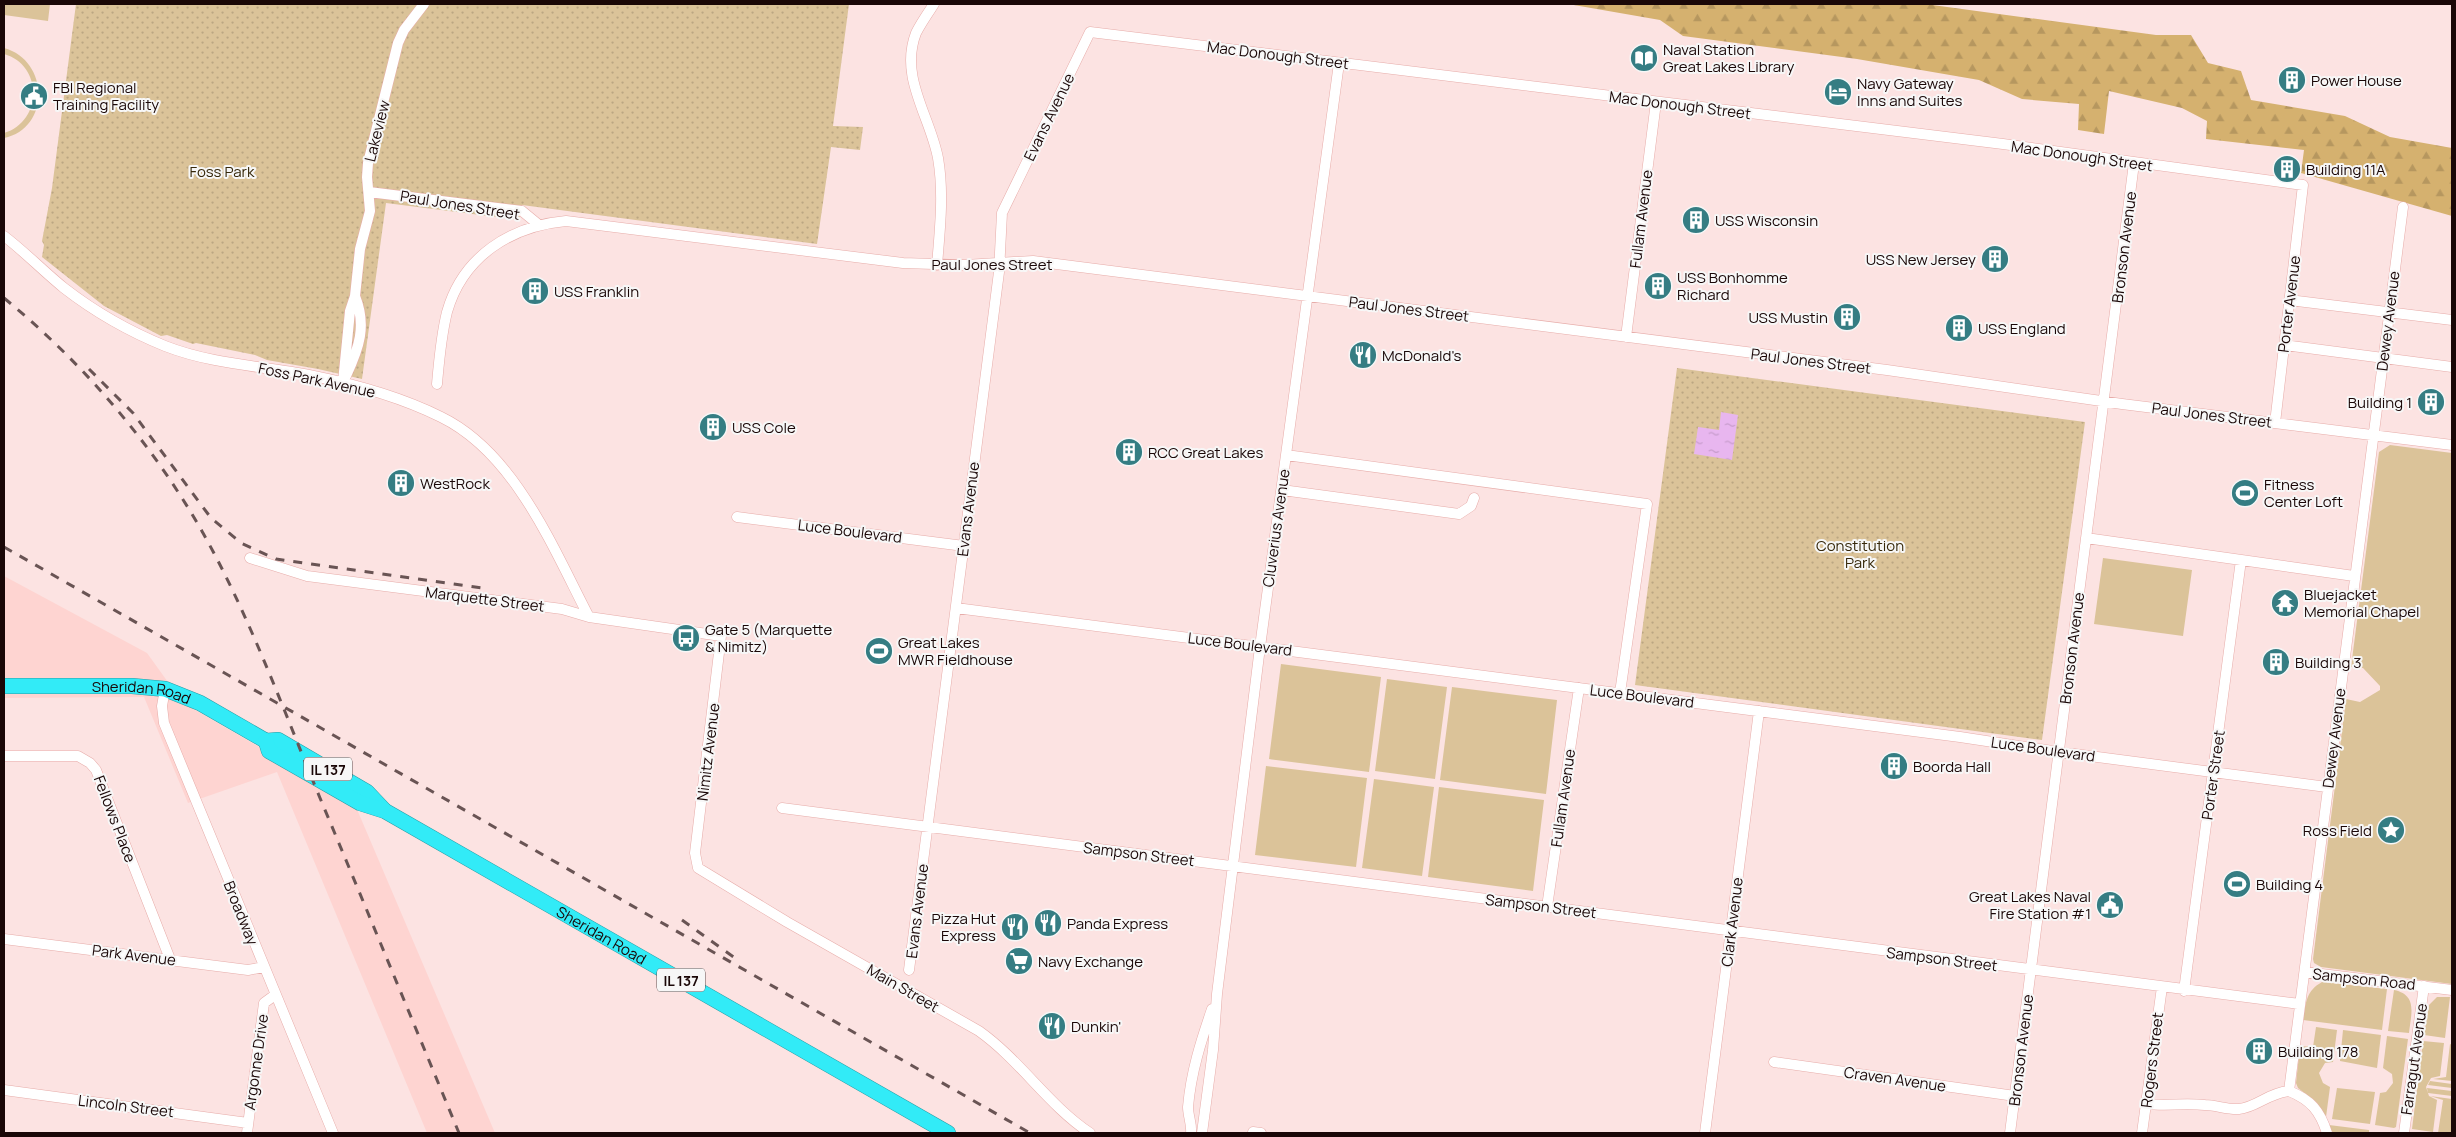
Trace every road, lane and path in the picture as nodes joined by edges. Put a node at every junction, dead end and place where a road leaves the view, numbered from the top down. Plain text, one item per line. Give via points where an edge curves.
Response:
1 (424, 4) edge
2 (934, 4) edge
3 (1339, 63) junction
4 (1075, 64) joint
5 (1656, 102) junction
6 (2134, 163) junction
7 (2303, 185) joint
8 (369, 192) junction
9 (2403, 207) dead end
10 (539, 225) junction
11 (4, 236) edge
12 (1000, 262) junction
13 (938, 264) junction
14 (1308, 296) junction
15 (2290, 300) junction
16 (2390, 312) junction
17 (2452, 320) edge
18 (1626, 337) junction
19 (2284, 345) junction
20 (2384, 359) junction
21 (2452, 367) edge
22 (343, 382) junction
23 (436, 384) dead end
24 (2104, 402) junction
25 (2275, 422) junction
26 (2374, 436) junction
27 (2452, 445) edge
28 (1286, 456) junction
29 (1282, 490) junction
30 (1474, 498) dead end
31 (737, 517) dead end
32 (2086, 538) junction
33 (964, 546) junction
34 (250, 558) dead end
35 (2241, 560) junction
36 (2354, 576) junction
37 (956, 608) junction
38 (589, 617) junction
39 (721, 636) joint
40 (1260, 647) junction
41 (4, 686) edge
42 (1579, 688) junction
43 (165, 689) junction
44 (1620, 693) junction
45 (1759, 711) junction
46 (2059, 752) junction
47 (4, 756) edge
48 (2214, 773) junction
49 (2327, 787) junction
50 (782, 808) dead end
51 (927, 827) junction
52 (1234, 866) junction
53 (698, 868) joint
54 (1547, 907) junction
55 (1731, 931) junction
56 (4, 939) edge
57 (170, 959) junction
58 (264, 968) junction
59 (909, 970) dead end
60 (2031, 970) junction
61 (2305, 972) junction
62 (2424, 986) junction
63 (2162, 987) junction
64 (2184, 990) junction
65 (2452, 990) edge
66 (1217, 994) junction
67 (275, 995) junction
68 (2300, 1004) junction
69 (1774, 1062) dead end
70 (4, 1090) edge
71 (2289, 1091) junction
72 (2015, 1096) junction
73 (2147, 1104) junction
74 (247, 1128) edge
75 (1192, 1129) edge
76 (1203, 1132) edge
77 (333, 1133) edge
78 (948, 1133) edge
79 (1090, 1133) edge
80 (1705, 1133) edge
81 (2010, 1133) edge
82 (2142, 1133) edge
83 (2328, 1133) edge
84 (2404, 1133) edge

1 - 8 street, Lakeview via 398,43 368,163
2 - 13 street via 917,32 910,65 938,160 942,190
3 - 4 street, Mac Donough Street via 1090,32
3 - 5 street, Mac Donough Street
3 - 14 street, Cluverius Avenue
4 - 12 street, Evans Avenue via 1002,213
5 - 6 street, Mac Donough Street
5 - 18 street, Fullam Avenue
6 - 7 street, Mac Donough Street
6 - 24 street, Bronson Avenue
7 - 15 street, Porter Avenue
8 - 10 street, Paul Jones Street via 522,211
8 - 22 street, Lakeview via 370,211 360,248 356,296 350,311
9 - 16 street, Dewey Avenue
10 - 13 street, Paul Jones Street via 577,222 903,263
10 - 23 street via 500,241 478,259 462,279 448,311
11 - 22 street, Foss Park Avenue via 106,318 165,346 212,360
12 - 13 street, Paul Jones Street
12 - 14 street, Paul Jones Street via 1033,261
12 - 33 street, Evans Avenue
14 - 18 street, Paul Jones Street
14 - 28 street, Cluverius Avenue
15 - 16 street
15 - 19 street, Porter Avenue
16 - 17 street
16 - 20 street, Dewey Avenue
18 - 24 street, Paul Jones Street
19 - 20 street
19 - 25 street, Porter Avenue
20 - 21 street
20 - 26 street, Dewey Avenue
22 - 38 street, Foss Park Avenue via 389,396 442,418 483,448 510,477 530,507
24 - 25 street, Paul Jones Street
24 - 32 street, Bronson Avenue
25 - 26 street, Paul Jones Street
26 - 27 street, Paul Jones Street
26 - 36 street, Dewey Avenue
28 - 29 street, Cluverius Avenue
28 - 44 street via 1647,504
29 - 30 street via 1459,514 1471,506
29 - 40 street, Cluverius Avenue
31 - 33 street, Luce Boulevard
32 - 35 street
32 - 46 street, Bronson Avenue
33 - 37 street, Evans Avenue
34 - 38 street, Marquette Street via 307,576 562,609
35 - 36 street
35 - 48 street, Porter Street
36 - 49 street, Dewey Avenue
37 - 40 street, Luce Boulevard
37 - 51 street, Evans Avenue
38 - 39 street, Marquette Street
39 - 53 street, Nimitz Avenue via 695,853
40 - 42 street, Luce Boulevard
40 - 52 street, Cluverius Avenue
41 - 43 highway, Sheridan Road / IL 137
42 - 44 street, Luce Boulevard
42 - 54 street, Fullam Avenue
43 - 58 street, Broadway via 164,723
43 - 78 highway, Sheridan Road / IL 137 via 196,701 266,741 269,751 360,803 385,811
44 - 45 street, Luce Boulevard
45 - 46 street, Luce Boulevard
45 - 55 street, Clark Avenue
46 - 48 street, Luce Boulevard
46 - 60 street, Bronson Avenue
47 - 57 street, Fellows Place via 78,756 96,770
48 - 49 street, Luce Boulevard
48 - 64 street, Porter Street
49 - 61 street, Dewey Avenue
50 - 51 street, Sampson Street
51 - 52 street, Sampson Street
51 - 59 street, Evans Avenue
52 - 54 street, Sampson Street
52 - 66 street, Cluverius Avenue
53 - 79 street, Main Street via 979,1031 1006,1052 1051,1100
54 - 55 street, Sampson Street
55 - 60 street, Sampson Street
55 - 80 street, Clark Avenue
56 - 57 street, Park Avenue
57 - 58 street, Park Avenue via 248,970
58 - 67 street, Broadway
60 - 63 street, Sampson Street
60 - 72 street, Bronson Avenue
61 - 62 street, Sampson Road
61 - 68 street, Dewey Avenue
62 - 65 street
62 - 84 street, Farragut Avenue
63 - 64 street, Sampson Street
63 - 73 street, Rogers Street
64 - 68 street, Sampson Street
66 - 75 street, Cluverius Avenue via 1197,1053 1191,1084 1188,1110
66 - 76 street, Cluverius Avenue
67 - 74 street, Argonne Drive via 264,1003
67 - 77 street, Broadway
68 - 71 street, Dewey Avenue
69 - 72 street, Craven Avenue
70 - 74 street, Lincoln Street
71 - 73 street via 2268,1095 2250,1107 2238,1109
71 - 83 street via 2311,1102
72 - 81 street, Bronson Avenue
73 - 82 street, Rogers Street

